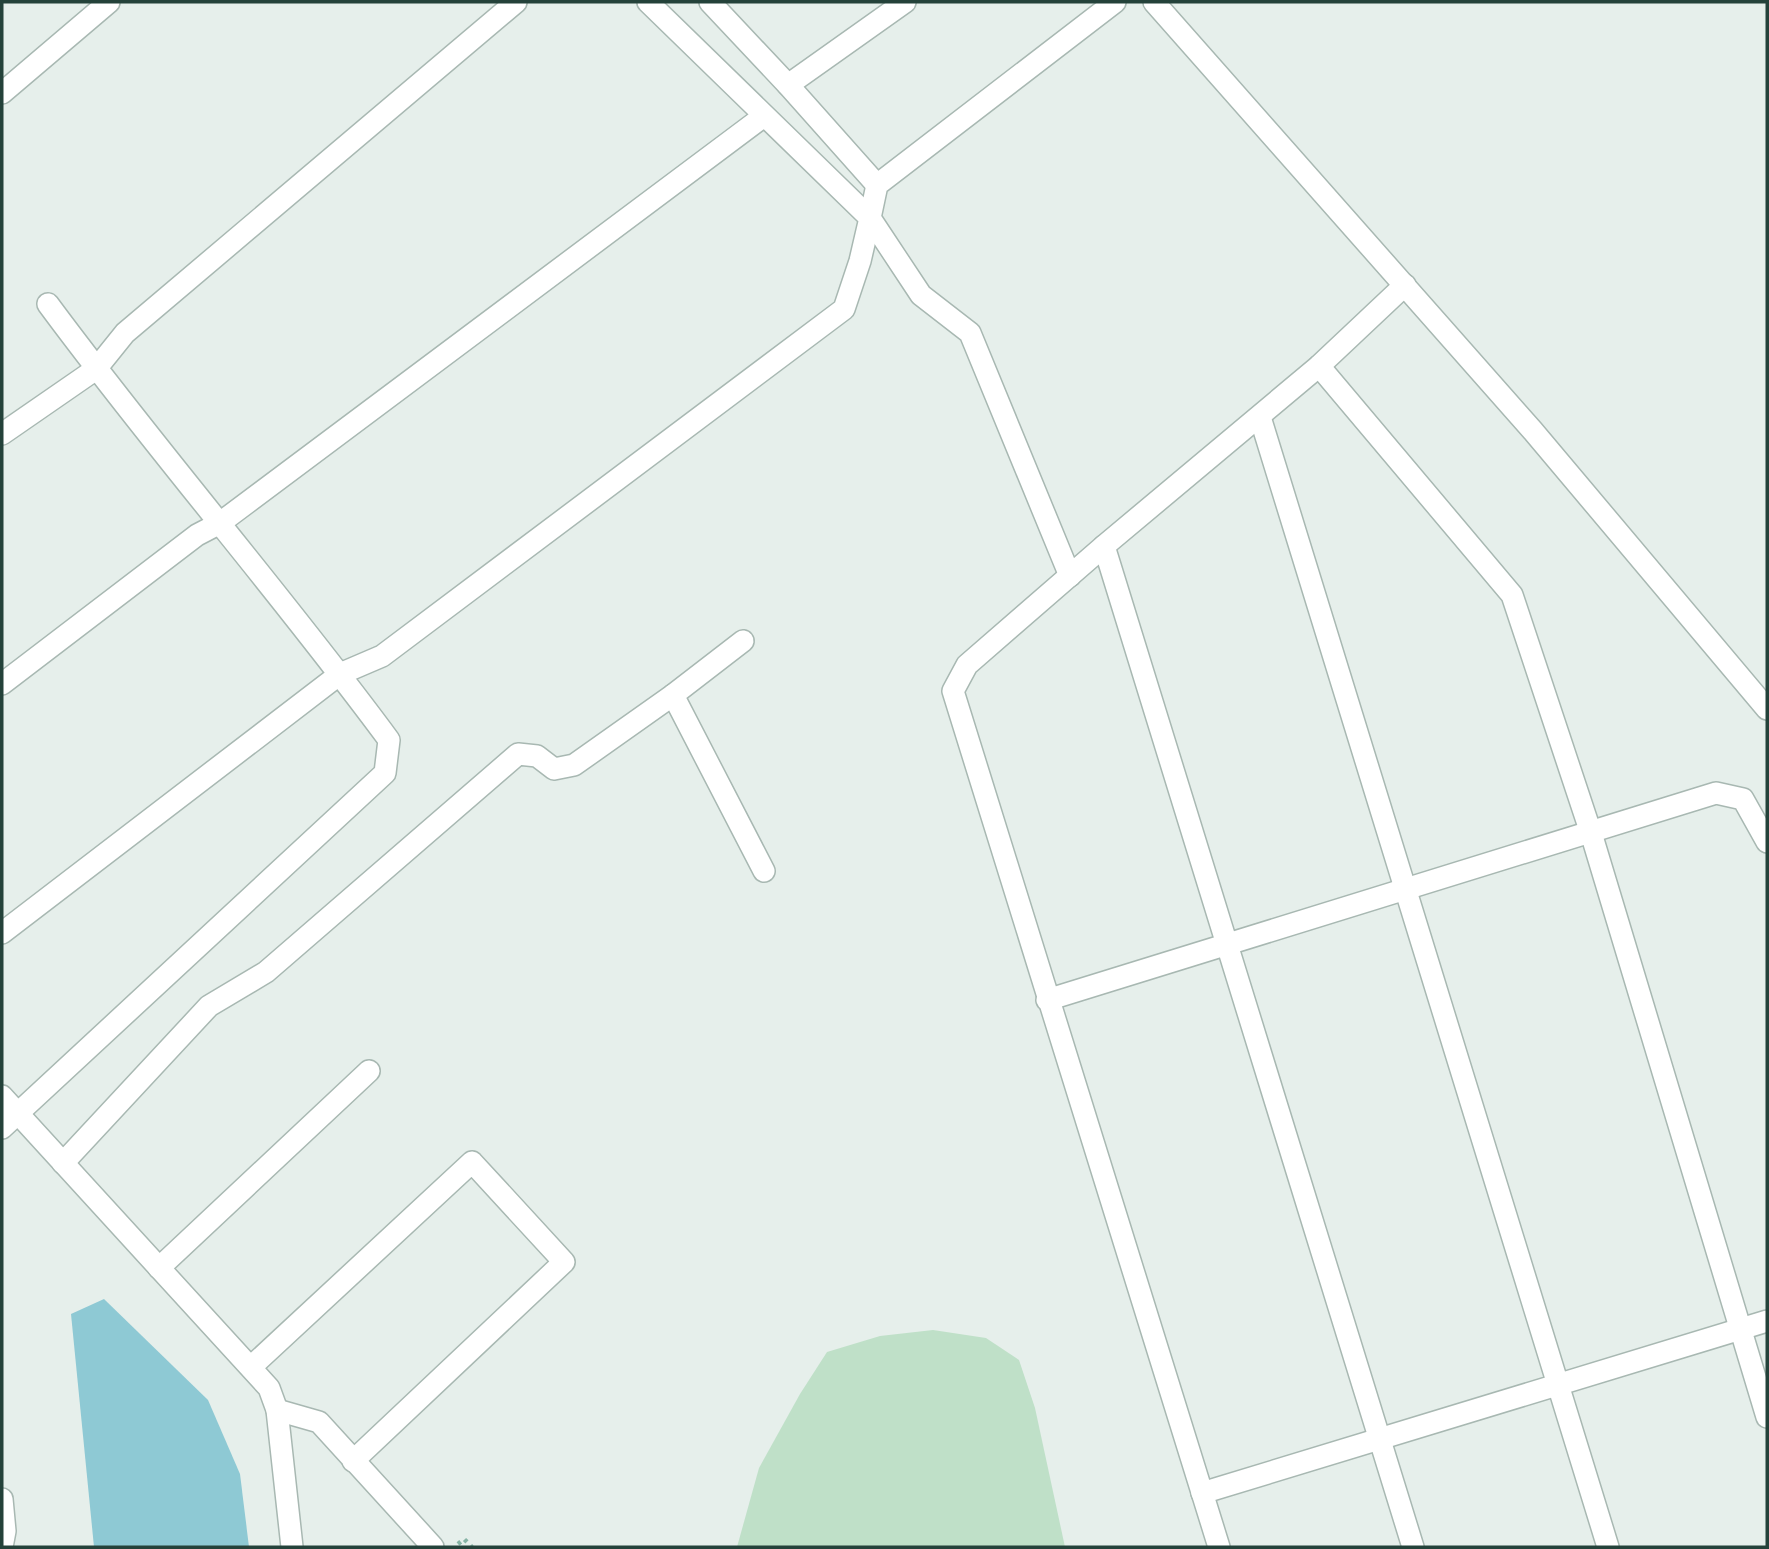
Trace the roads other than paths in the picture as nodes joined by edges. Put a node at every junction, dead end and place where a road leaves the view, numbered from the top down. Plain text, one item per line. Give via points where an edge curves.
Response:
1 (110, 2) edge
2 (516, 2) edge
3 (648, 2) edge
4 (710, 2) edge
5 (905, 2) edge
6 (1115, 2) edge
7 (1154, 2) edge
8 (788, 85) junction
9 (2, 93) edge
10 (764, 116) junction
11 (877, 185) junction
12 (870, 218) junction
13 (1405, 285) junction
14 (48, 304) dead end
15 (1319, 366) junction
16 (96, 369) junction
17 (1260, 417) junction
18 (2, 434) edge
19 (220, 523) junction
20 (1104, 546) junction
21 (1070, 576) junction
22 (743, 641) dead end
23 (341, 674) junction
24 (2, 684) edge
25 (673, 695) junction
26 (1767, 709) edge
27 (1591, 832) junction
28 (1767, 842) edge
29 (764, 871) dead end
30 (1405, 888) junction
31 (2, 933) edge
32 (1225, 944) junction
33 (1047, 1000) junction
34 (369, 1071) dead end
35 (2, 1096) edge
36 (18, 1114) junction
37 (2, 1128) edge
38 (63, 1163) junction
39 (159, 1268) junction
40 (1767, 1321) edge
41 (1740, 1329) junction
42 (251, 1367) junction
43 (1559, 1383) junction
44 (277, 1410) junction
45 (1767, 1417) edge
46 (1379, 1439) junction
47 (354, 1461) junction
48 (1202, 1493) junction
49 (2, 1499) edge
50 (2, 1547) edge
51 (292, 1547) edge
52 (433, 1547) edge
53 (1219, 1547) edge
54 (1413, 1547) edge
55 (1608, 1547) edge

1 - 9 street
2 - 16 street via 125,333
3 - 10 street
4 - 8 street
5 - 8 street
6 - 11 street
7 - 13 street
8 - 11 street
10 - 12 street
10 - 19 street
11 - 12 street
12 - 21 street via 921,295 970,332
12 - 23 street via 844,309 382,656
13 - 15 street
13 - 26 street
14 - 16 street
15 - 17 street
15 - 27 street via 1512,595
16 - 18 street
16 - 19 street
17 - 20 street
17 - 30 street
19 - 23 street
19 - 24 street via 197,535
20 - 21 street
20 - 32 street
21 - 33 street via 967,665 953,691
22 - 25 street
23 - 31 street
23 - 36 street via 389,740 385,774
25 - 29 street
25 - 38 street via 574,765 554,769 537,756 518,754 504,764 265,972 209,1006
27 - 28 street via 1716,793 1742,799
27 - 30 street
27 - 41 street
30 - 32 street
30 - 43 street
32 - 33 street
32 - 46 street
33 - 48 street
34 - 39 street
35 - 36 street
36 - 37 street
36 - 38 street
38 - 39 street
39 - 42 street
40 - 41 street
41 - 43 street
41 - 45 street
42 - 44 street via 269,1388
42 - 47 street via 472,1162 564,1262
43 - 46 street
43 - 55 street
44 - 47 street via 319,1422
44 - 51 street
46 - 48 street
46 - 54 street
47 - 52 street
48 - 53 street
49 - 50 street

